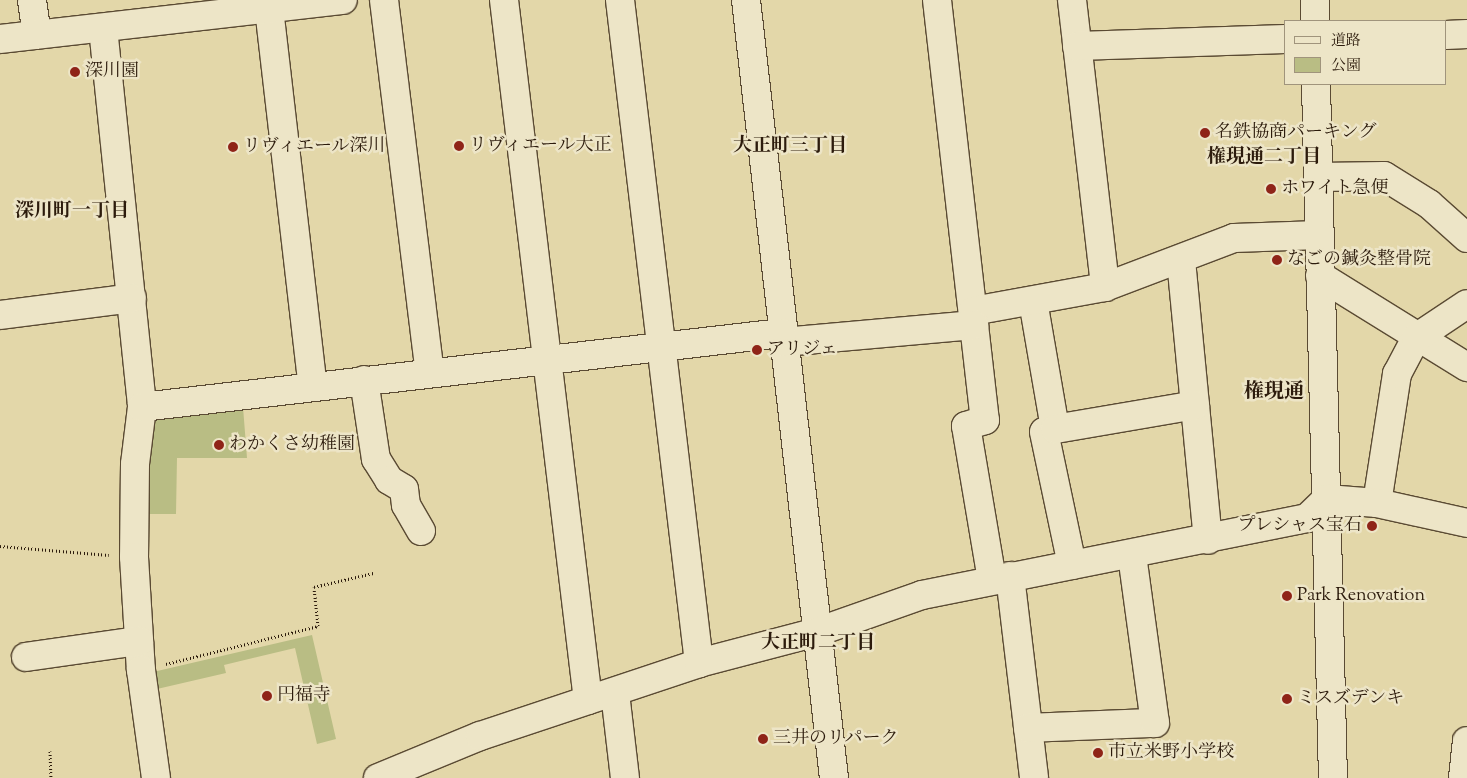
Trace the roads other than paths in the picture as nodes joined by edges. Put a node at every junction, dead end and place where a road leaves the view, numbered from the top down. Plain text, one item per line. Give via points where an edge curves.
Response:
1 (32, 0) edge
2 (343, 0) edge
3 (384, 0) edge
4 (504, 0) edge
5 (620, 0) edge
6 (746, 0) edge
7 (937, 0) edge
8 (1072, 0) edge
9 (1315, 0) edge
10 (268, 4) edge
11 (150, 11) edge
12 (1315, 20) edge
13 (102, 28) junction
14 (1467, 34) edge
15 (36, 35) junction
16 (1447, 35) edge
17 (0, 39) edge
18 (1284, 39) edge
19 (1077, 46) junction
20 (1316, 85) edge
21 (1319, 177) junction
22 (1319, 235) junction
23 (1467, 238) edge
24 (1181, 260) junction
25 (1320, 276) junction
26 (1105, 287) junction
27 (132, 298) junction
28 (1033, 301) junction
29 (1467, 304) edge
30 (0, 315) edge
31 (974, 318) junction
32 (783, 338) junction
33 (1416, 338) junction
34 (661, 344) junction
35 (546, 358) junction
36 (1467, 367) edge
37 (430, 372) junction
38 (364, 380) junction
39 (313, 386) junction
40 (1195, 405) junction
41 (142, 407) junction
42 (1055, 430) junction
43 (1327, 499) junction
44 (1377, 503) junction
45 (1467, 523) edge
46 (420, 531) dead end
47 (1208, 540) junction
48 (1132, 555) junction
49 (1072, 565) junction
50 (1001, 577) junction
51 (817, 632) junction
52 (139, 640) junction
53 (26, 657) dead end
54 (699, 663) junction
55 (615, 693) junction
56 (588, 700) junction
57 (1028, 728) junction
58 (1467, 741) edge
59 (156, 778) edge
60 (378, 778) edge
61 (625, 778) edge
62 (834, 778) edge
63 (1034, 778) edge
64 (1334, 778) edge
65 (1463, 778) edge

1 - 15 street
2 - 10 street
3 - 37 street
4 - 35 street
5 - 34 street
6 - 32 street
7 - 31 street
8 - 19 street
9 - 12 street
10 - 11 street
10 - 39 street
11 - 13 street
13 - 15 street
13 - 27 street
14 - 16 street
15 - 17 street
18 - 19 street
19 - 26 street
20 - 21 street
21 - 22 street
21 - 23 street via 1384,176 1429,204
22 - 24 street via 1234,238
22 - 25 street
24 - 26 street
24 - 40 street
25 - 33 street
25 - 43 street
26 - 28 street
27 - 30 street
27 - 41 street
28 - 31 street
28 - 42 street
29 - 33 street
31 - 32 street
31 - 50 street via 985,420 966,426
32 - 34 street
32 - 51 street
33 - 36 street
33 - 44 street via 1397,374
34 - 35 street
34 - 54 street
35 - 37 street
35 - 56 street
37 - 38 street
38 - 39 street
38 - 46 street via 376,459 389,480 404,489 406,504
39 - 41 street
40 - 42 street
40 - 47 street
41 - 52 street via 135,464 134,557
42 - 49 street via 1044,432
43 - 44 street
43 - 47 street via 1307,518
43 - 64 street
44 - 45 street
47 - 48 street
48 - 49 street
48 - 57 street via 1155,723
49 - 50 street
50 - 51 street via 922,595
50 - 57 street
51 - 54 street
51 - 62 street
52 - 53 street
52 - 59 street
54 - 55 street
55 - 56 street
55 - 61 street
56 - 60 street via 480,736
57 - 63 street
58 - 65 street

